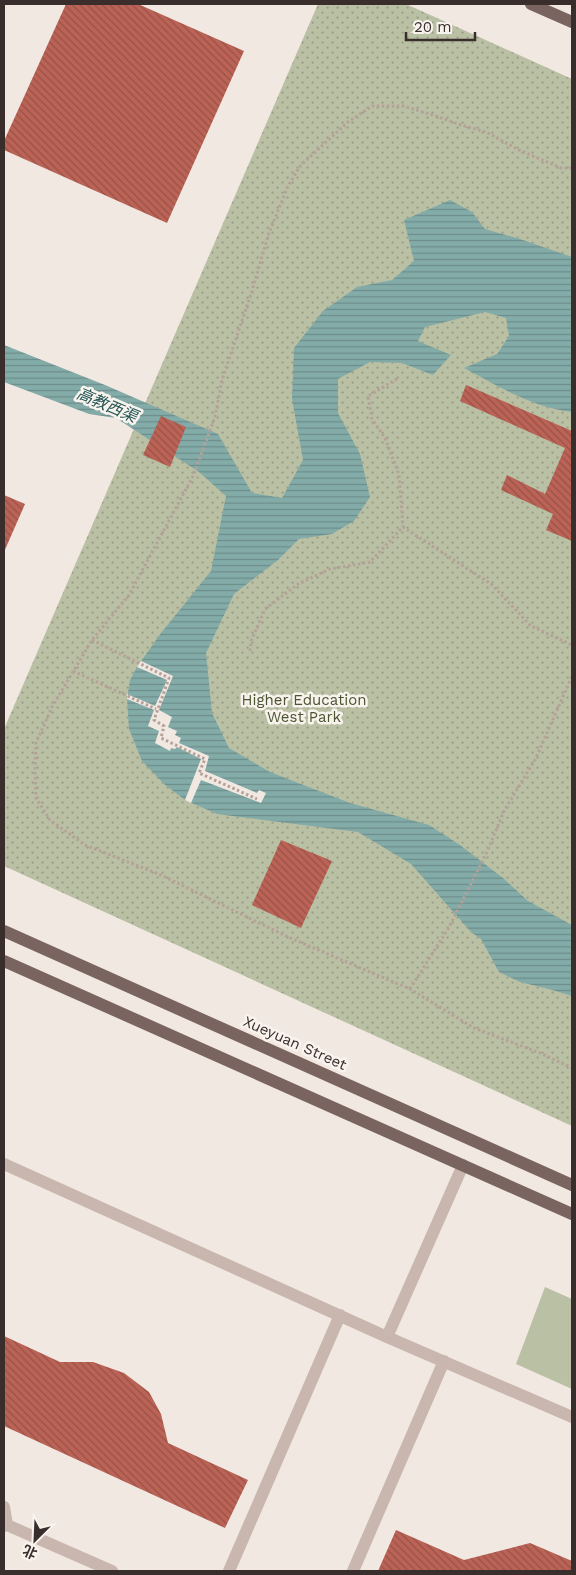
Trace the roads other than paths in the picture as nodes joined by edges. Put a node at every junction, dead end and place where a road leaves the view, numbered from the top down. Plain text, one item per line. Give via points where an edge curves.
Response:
1 (531, 4) edge
2 (572, 22) edge
3 (4, 931) edge
4 (4, 961) edge
5 (4, 1164) edge
6 (463, 1165) junction
7 (572, 1185) edge
8 (572, 1214) edge
9 (340, 1315) junction
10 (387, 1337) junction
11 (444, 1361) junction
12 (572, 1417) edge
13 (4, 1507) edge
14 (5, 1526) edge
15 (112, 1571) edge
16 (229, 1571) edge
17 (353, 1571) edge

1 - 2 main road
3 - 7 main road, Xueyuan Street
4 - 6 main road
5 - 9 street
6 - 8 main road
6 - 10 street
9 - 10 street
9 - 16 street
10 - 11 street
11 - 12 street
11 - 17 street
13 - 14 street
14 - 15 street

